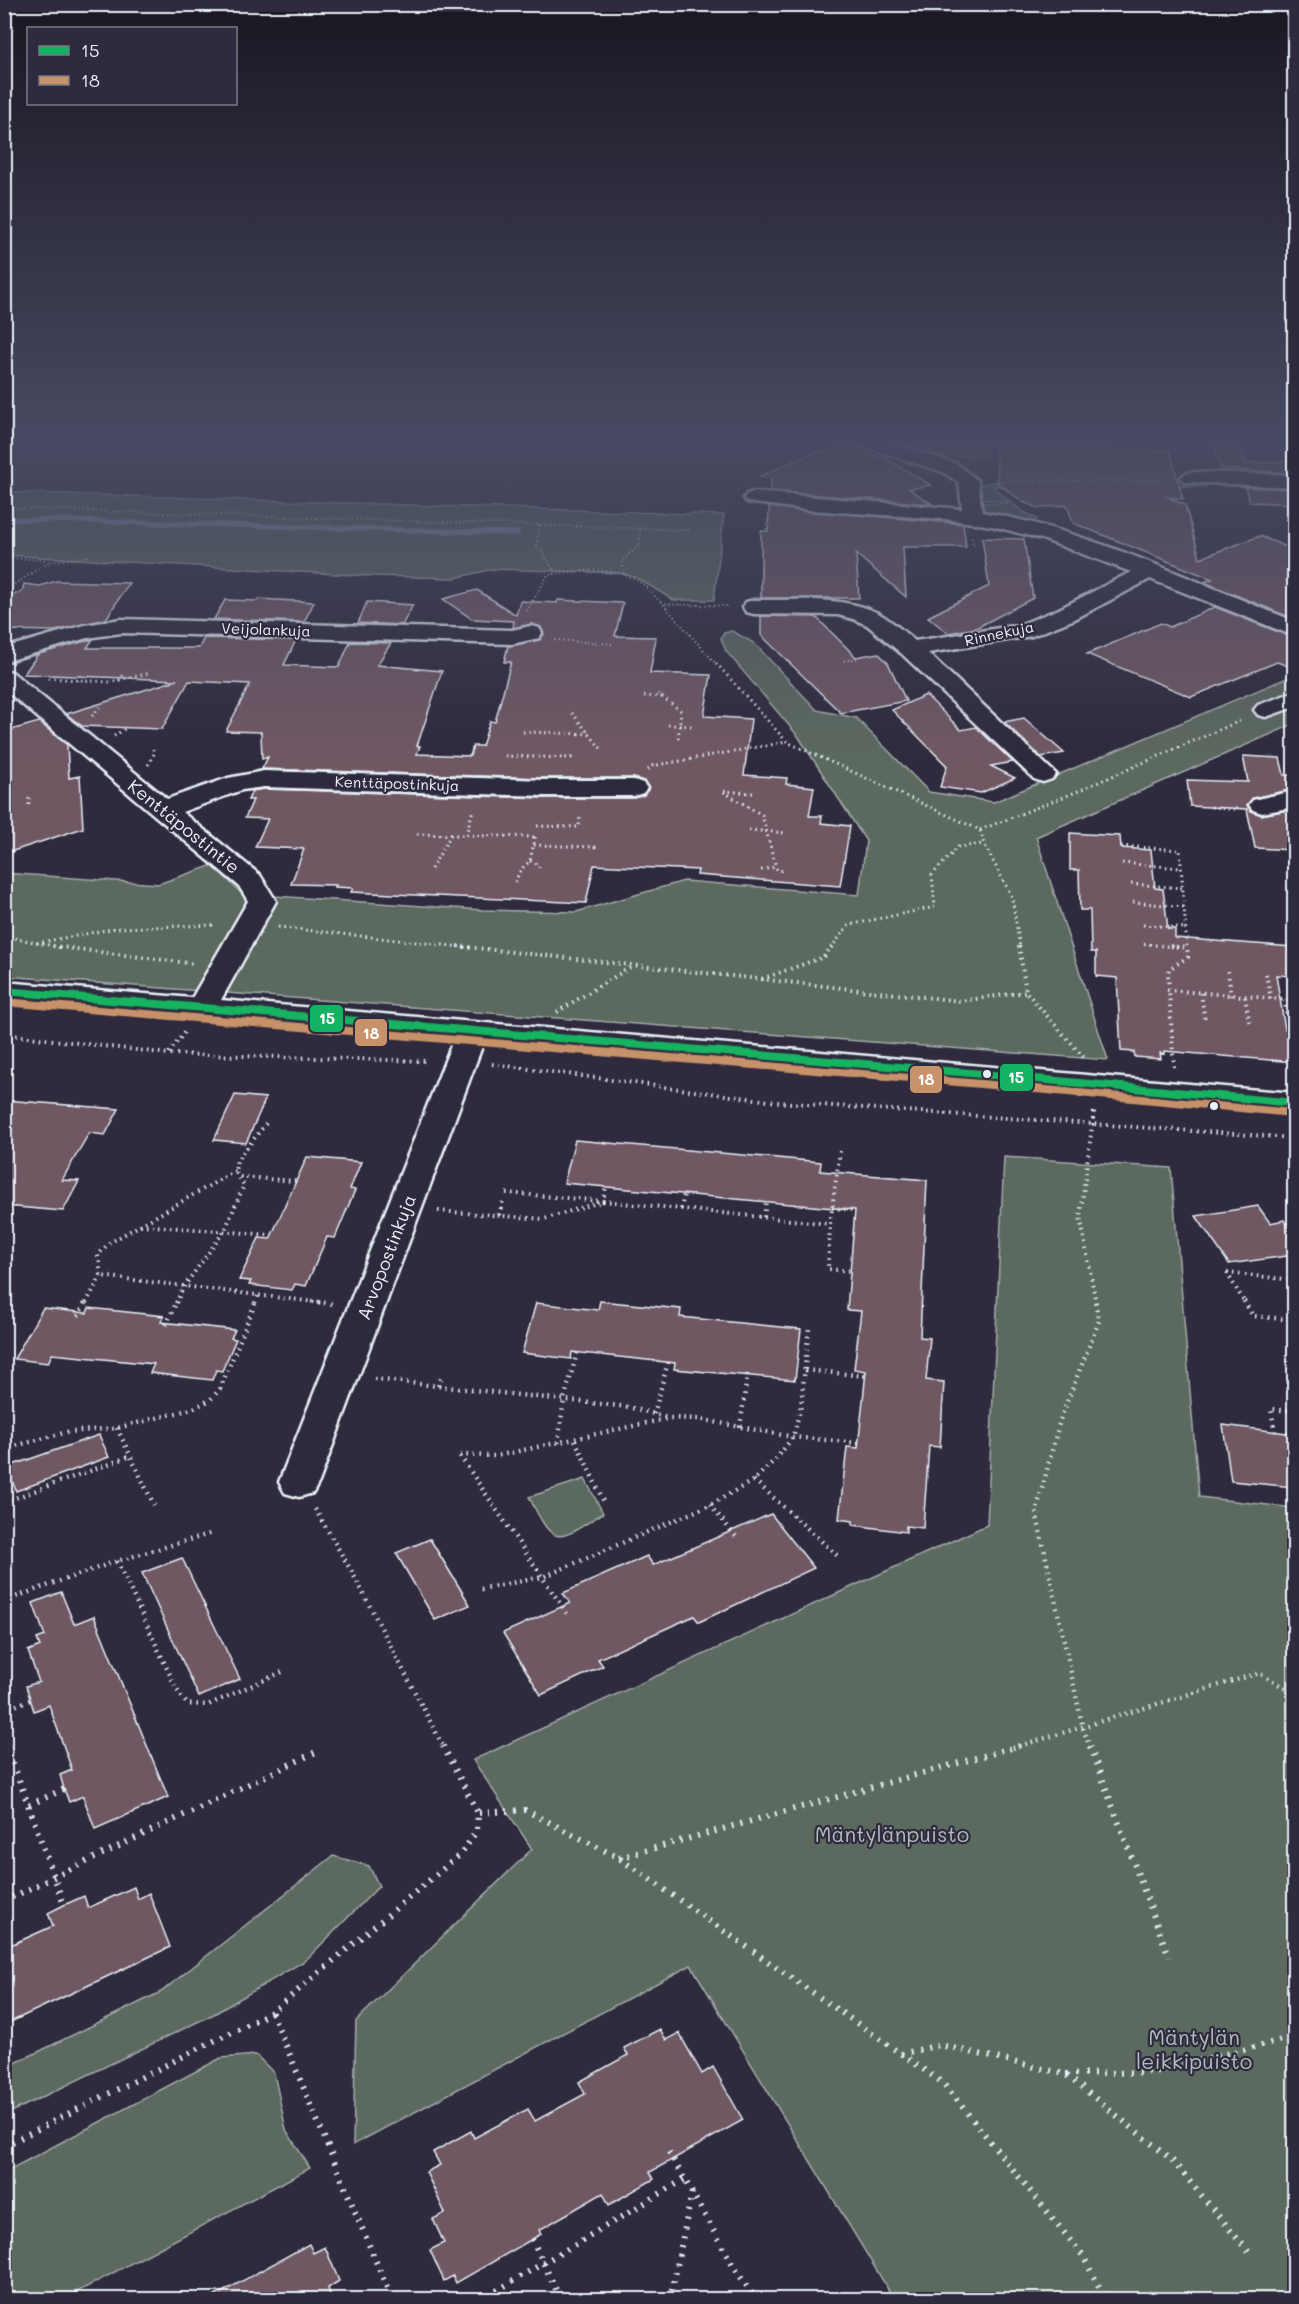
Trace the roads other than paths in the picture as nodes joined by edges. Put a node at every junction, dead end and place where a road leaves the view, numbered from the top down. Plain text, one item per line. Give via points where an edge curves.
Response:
1 (1079, 546) edge
2 (1148, 570) junction
3 (754, 607) road end
4 (1294, 629) edge
5 (522, 635) road end
6 (910, 649) junction
7 (4, 655) edge
8 (4, 677) edge
9 (1294, 699) edge
10 (1266, 710) road end
11 (1043, 774) dead end
12 (634, 788) road end
13 (1294, 800) edge
14 (1262, 805) dead end
15 (165, 809) junction
16 (4, 991) edge
17 (201, 1009) junction
18 (466, 1047) junction
19 (1294, 1103) edge
20 (299, 1482) road end

1 - 2 street
2 - 4 street
2 - 6 street, Rinnekuja via 1067,614 1024,630
3 - 6 street via 860,613 877,621
5 - 7 street, Veijolankuja via 142,625 85,632
6 - 11 street
8 - 15 street, Kenttäpostintie
9 - 10 street
12 - 15 street, Kenttäpostinkuja via 264,779 237,783
13 - 14 street
15 - 17 street, Kenttäpostintie via 250,881 262,901
16 - 17 street
17 - 18 street
18 - 19 street via 518,1035
18 - 20 street, Arvopostinkuja

